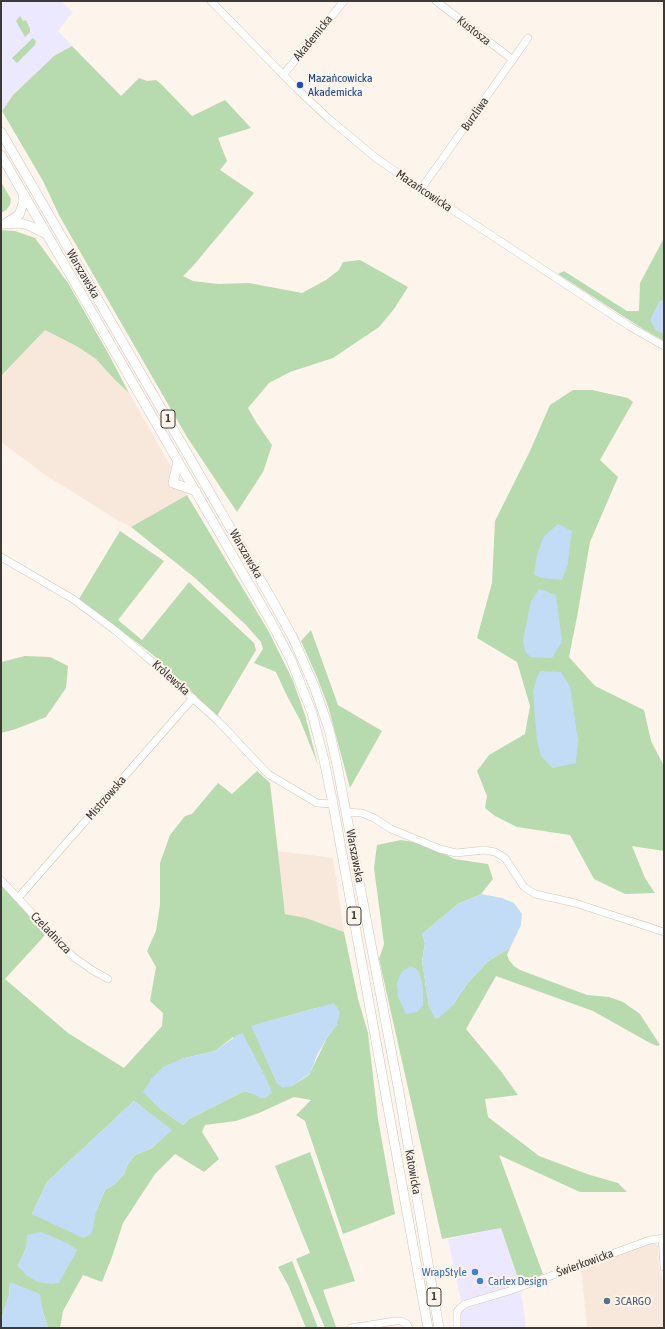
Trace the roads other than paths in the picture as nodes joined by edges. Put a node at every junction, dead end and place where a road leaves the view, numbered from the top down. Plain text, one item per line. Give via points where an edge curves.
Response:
1 (211, 1) edge
2 (344, 1) edge
3 (436, 1) edge
4 (528, 38) dead end
5 (513, 60) junction
6 (283, 75) junction
7 (1, 132) edge
8 (1, 155) edge
9 (20, 187) junction
10 (421, 189) junction
11 (3, 223) edge
12 (48, 237) junction
13 (664, 346) edge
14 (178, 461) junction
15 (196, 491) junction
16 (2, 559) edge
17 (193, 698) junction
18 (333, 804) junction
19 (346, 812) junction
20 (1, 880) edge
21 (18, 898) junction
22 (664, 932) edge
23 (108, 979) dead end
24 (385, 1017) joint
25 (374, 1027) joint
26 (663, 1238) edge
27 (664, 1267) edge
28 (351, 1328) edge
29 (409, 1328) edge
30 (428, 1328) edge
31 (439, 1328) edge
32 (458, 1328) edge

1 - 6 street, Mazańcowicka
2 - 6 street, Akademicka
3 - 5 street, Kustosza
4 - 5 street, Burzliwa
5 - 10 street, Burzliwa
6 - 10 street, Mazańcowicka via 328,118 376,158
7 - 19 main road, Warszawska / 1 via 293,638 329,728
8 - 9 main road, Warszawska / 1
9 - 11 main road via 23,198 22,210 16,218
9 - 12 main road, Warszawska / 1
10 - 13 street, Mazańcowicka via 629,326
11 - 12 main road via 30,226
12 - 14 main road, Warszawska / 1
14 - 15 main road, Warszawska / 1
14 - 15 main road via 173,483
15 - 18 main road, Warszawska / 1 via 291,660 312,713
16 - 17 street, Królewska via 73,599 144,654
17 - 18 street, Królewska via 268,774 317,803
17 - 21 street, Mistrzowska
18 - 25 main road, Warszawska / 1
19 - 22 street via 362,813 391,829 440,849 456,852 495,852 505,858 524,887 535,894 575,902
19 - 24 main road, Warszawska / 1
20 - 21 street, Czeladnicza
21 - 23 street, Czeladnicza via 75,958
24 - 31 main road, Katowicka / 1
25 - 30 main road, Katowicka / 1
26 - 27 street
26 - 32 street, Świerkowicka via 650,1240 465,1304 457,1312
28 - 29 street via 401,1321

